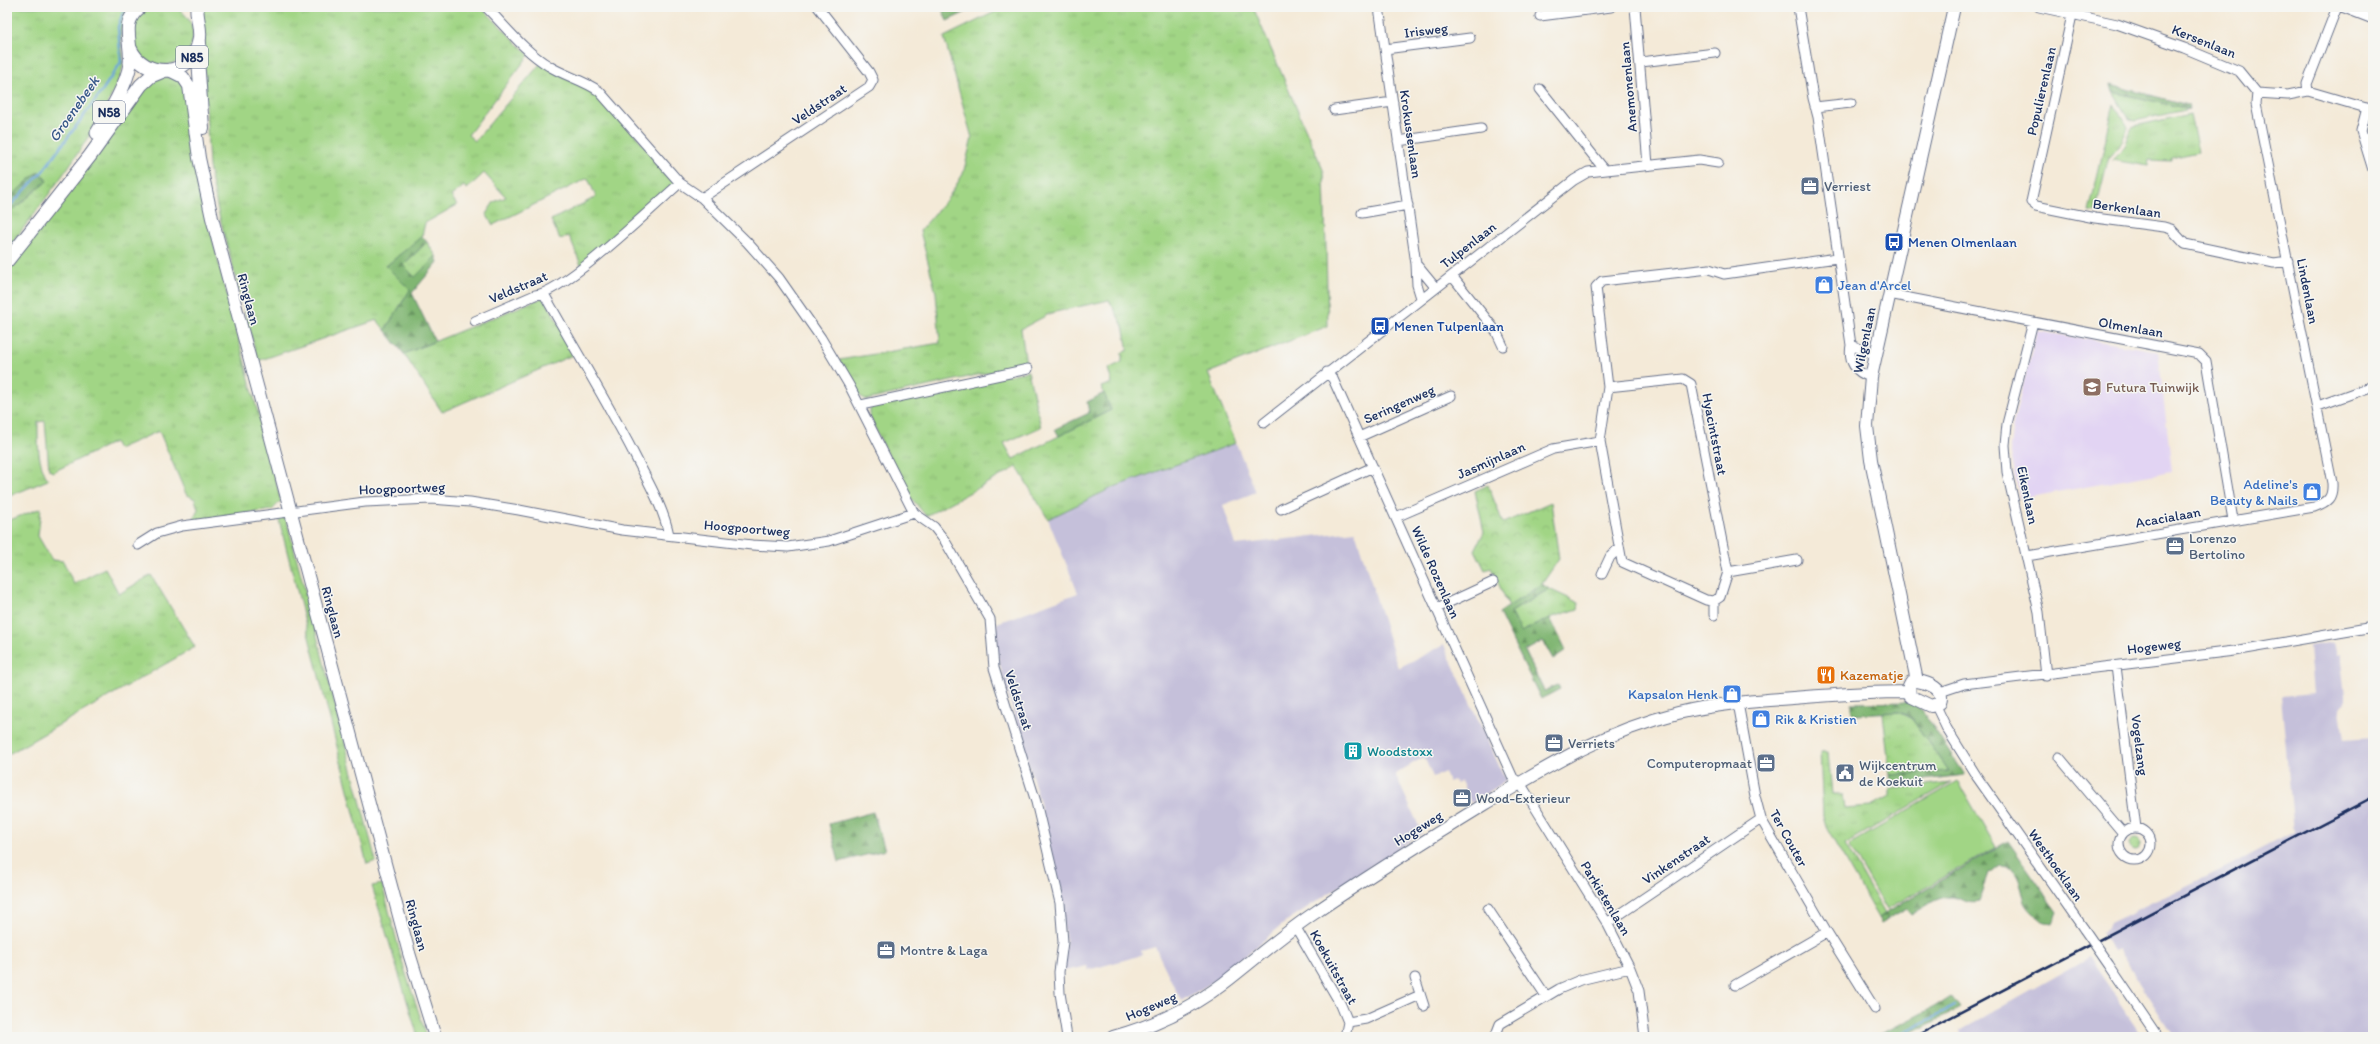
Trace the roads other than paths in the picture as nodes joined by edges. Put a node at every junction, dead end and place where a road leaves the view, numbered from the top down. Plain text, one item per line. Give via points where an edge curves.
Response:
1 (140, 7) edge
2 (187, 7) edge
3 (197, 7) edge
4 (486, 7) edge
5 (818, 7) edge
6 (1379, 7) edge
7 (1611, 7) edge
8 (1635, 7) edge
9 (1798, 7) edge
10 (1954, 7) edge
11 (2039, 7) edge
12 (2337, 7) edge
13 (2342, 7) edge
14 (2072, 15) junction
15 (1540, 16) dead end
16 (2373, 19) edge
17 (199, 25) junction
18 (1470, 38) dead end
19 (200, 41) junction
20 (128, 45) junction
21 (1385, 49) junction
22 (1715, 53) dead end
23 (1641, 62) junction
24 (167, 71) junction
25 (1540, 89) dead end
26 (2308, 92) junction
27 (2257, 93) junction
28 (1393, 102) junction
29 (1851, 102) dead end
30 (1815, 107) junction
31 (2370, 109) edge
32 (1334, 110) dead end
33 (1481, 129) dead end
34 (1398, 141) junction
35 (2370, 153) edge
36 (1718, 162) dead end
37 (1648, 165) junction
38 (1604, 169) junction
39 (2373, 170) edge
40 (74, 174) junction
41 (2036, 174) joint
42 (680, 183) junction
43 (207, 193) junction
44 (702, 198) junction
45 (1408, 206) junction
46 (1362, 213) dead end
47 (1837, 258) junction
48 (7, 261) edge
49 (2288, 261) junction
50 (1416, 264) junction
51 (1452, 276) junction
52 (1435, 287) junction
53 (544, 294) junction
54 (1889, 294) junction
55 (1421, 298) junction
56 (475, 321) dead end
57 (2033, 322) junction
58 (1851, 345) junction
59 (1503, 346) dead end
60 (1876, 355) junction
61 (1028, 369) dead end
62 (1327, 372) junction
63 (1871, 377) junction
64 (2373, 386) edge
65 (1608, 387) junction
66 (1451, 396) dead end
67 (861, 405) junction
68 (2318, 406) junction
69 (1264, 423) dead end
70 (1359, 437) junction
71 (1600, 441) junction
72 (1373, 467) junction
73 (2333, 494) joint
74 (1281, 509) dead end
75 (290, 511) junction
76 (914, 513) junction
77 (1396, 517) junction
78 (2233, 520) junction
79 (669, 535) junction
80 (138, 546) dead end
81 (1618, 549) junction
82 (2027, 556) junction
83 (1797, 560) dead end
84 (1728, 572) junction
85 (1602, 574) dead end
86 (1493, 582) dead end
87 (1714, 601) junction
88 (1436, 608) junction
89 (1714, 615) dead end
90 (2373, 627) edge
91 (2116, 666) junction
92 (2046, 676) junction
93 (1917, 681) junction
94 (1908, 692) junction
95 (1940, 692) junction
96 (1738, 703) junction
97 (1936, 706) junction
98 (2059, 757) dead end
99 (1520, 783) junction
100 (1761, 819) junction
101 (2136, 828) junction
102 (2123, 833) junction
103 (1488, 909) dead end
104 (1607, 923) junction
105 (1295, 926) junction
106 (1826, 932) junction
107 (1630, 968) junction
108 (1415, 978) dead end
109 (1735, 985) dead end
110 (1420, 995) junction
111 (1546, 996) junction
112 (1424, 1006) dead end
113 (1875, 1009) dead end
114 (1348, 1022) junction
115 (435, 1037) edge
116 (1067, 1037) edge
117 (1113, 1037) edge
118 (1345, 1037) edge
119 (1495, 1037) edge
120 (1645, 1037) edge
121 (2158, 1037) edge

1 - 20 main road via 130,20 127,32
2 - 17 main road, N85
3 - 17 main road
4 - 42 street, Veldstraat via 540,60 599,91
5 - 44 street, Veldstraat via 869,72 873,80 869,87
6 - 21 street, Krokussenlaan
7 - 15 street
8 - 23 street, Anemonenlaan
9 - 30 street
10 - 54 street, Wilgenlaan
11 - 14 street, Kersenlaan
12 - 26 street via 2307,84
13 - 16 street
14 - 27 street, Kersenlaan via 2139,31 2231,66 2239,71
14 - 41 street, Populierenlaan
17 - 19 main road, N85
18 - 21 street, Irisweg
19 - 24 main road, N85 via 194,54 184,65
19 - 43 street, Ringlaan via 198,59
20 - 24 main road, N85 via 141,64 151,69
20 - 40 main road, N58 via 130,63 125,77
21 - 28 street, Krokussenlaan
22 - 23 street
23 - 37 street, Anemonenlaan
24 - 40 main road, N58 via 151,76 141,85
24 - 43 street, Ringlaan via 183,77 190,86 199,158
25 - 38 street
26 - 27 street via 2288,95
26 - 31 street
27 - 49 street, Lindenlaan via 2256,104
28 - 32 street
28 - 34 street, Krokussenlaan
29 - 30 street
30 - 47 street
31 - 35 street via 2361,131
33 - 34 street
34 - 45 street, Krokussenlaan
35 - 39 street
36 - 37 street, Tulpenlaan via 1699,160
37 - 38 street, Tulpenlaan
38 - 51 street, Tulpenlaan via 1588,172 1574,180
40 - 48 main road, N58
41 - 49 street, Berkenlaan via 2031,197 2036,206 2095,218 2164,227 2171,229 2185,244 2274,263
42 - 44 street, Veldstraat
42 - 53 street, Veldstraat via 578,272
43 - 75 street, Ringlaan
44 - 67 street, Veldstraat via 779,278 821,338
45 - 46 street
45 - 50 street, Krokussenlaan
47 - 58 street
47 - 65 street via 1724,274 1709,268 1602,281 1596,287
49 - 68 street, Lindenlaan
50 - 52 street
50 - 55 street, Krokussenlaan via 1417,285
51 - 52 street, Tulpenlaan
51 - 59 street via 1496,331
52 - 55 street, Tulpenlaan
53 - 56 street, Veldstraat
53 - 79 street via 619,426 653,492
54 - 57 street, Olmenlaan
54 - 60 street, Wilgenlaan
55 - 62 street, Tulpenlaan
57 - 78 street, Olmenlaan via 2199,354 2206,361
57 - 82 street, Eikenlaan via 2007,424 2005,445 2008,472
58 - 60 street
58 - 63 street via 1849,357 1854,366
60 - 63 street, Wilgenlaan
61 - 67 street
62 - 69 street, Tulpenlaan
62 - 70 street, Wilde Rozenlaan via 1333,379
63 - 93 street, Wilgenlaan via 1867,426 1871,460
64 - 68 street
65 - 71 street
65 - 84 street, Hyacintstraat via 1683,379 1692,384
66 - 70 street, Seringenweg
67 - 76 street, Veldstraat
68 - 73 street, Lindenlaan
70 - 72 street, Wilde Rozenlaan
71 - 77 street, Jasmijnlaan via 1553,449
71 - 81 street
72 - 74 street
72 - 77 street, Wilde Rozenlaan
73 - 78 street, Acacialaan via 2327,502 2314,508
75 - 79 street, Hoogpoortweg via 365,502 431,499 470,502 622,530
75 - 80 street, Hoogpoortweg via 182,526 157,533
75 - 115 street, Ringlaan via 409,953
76 - 79 street, Hoogpoortweg via 848,536 811,545 769,547
76 - 116 street, Veldstraat via 934,527 945,541 990,619 994,668 1036,802 1060,903 1063,942 1059,972 1060,993
77 - 88 street, Wilde Rozenlaan
78 - 82 street, Acacialaan
81 - 85 street
81 - 87 street via 1622,562 1706,600
82 - 92 street, Eikenlaan via 2039,612
83 - 84 street
84 - 87 street, Hyacintstraat via 1720,597
86 - 88 street
87 - 89 street
88 - 99 street, Wilde Rozenlaan via 1513,778
90 - 91 street, Hogeweg via 2234,651
91 - 92 street, Hogeweg
91 - 101 street, Vogelzang
92 - 95 street, Hogeweg via 1964,684
93 - 94 street via 1911,682
93 - 95 street via 1925,682
94 - 96 street, Hogeweg
94 - 97 street via 1925,705
95 - 97 street via 1942,698
96 - 99 street, Hogeweg via 1679,713 1638,725 1565,756
96 - 100 street, Ter Couter via 1754,796
97 - 121 street, Westhoeklaan, bridge via 1977,777
98 - 102 street
99 - 104 street, Parkietenlaan
99 - 105 street, Hogeweg
100 - 104 street, Vinkenstraat
100 - 106 street, Ter Couter
101 - 102 street
101 - 102 street via 2143,830 2150,839 2149,850 2141,858 2130,858 2121,851 2119,843
103 - 111 street
104 - 107 street, Parkietenlaan
105 - 114 street, Koekuitstraat via 1341,1005
105 - 117 street, Hogeweg via 1224,984 1194,1003 1161,1021
106 - 109 street
106 - 113 street, Ter Couter
107 - 111 street via 1580,980
107 - 120 street, Parkietenlaan via 1639,991
108 - 110 street
110 - 112 street
110 - 114 street, Koekuitstraat via 1366,1019
111 - 119 street via 1500,1024
114 - 118 street, Koekuitstraat

